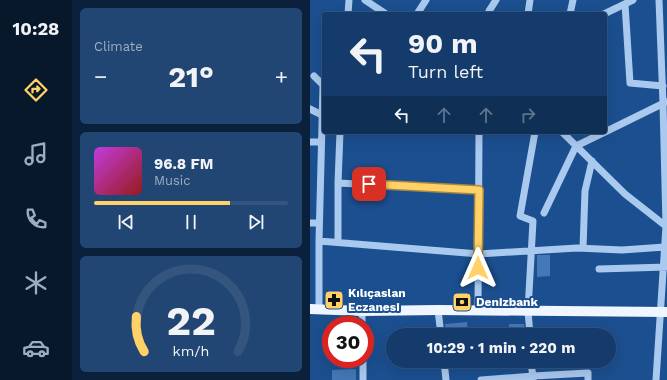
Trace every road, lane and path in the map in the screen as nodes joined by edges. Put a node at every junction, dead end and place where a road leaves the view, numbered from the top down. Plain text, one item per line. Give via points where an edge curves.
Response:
1 (349, 0) edge
2 (365, 0) edge
3 (426, 0) edge
4 (496, 0) edge
5 (530, 0) edge
6 (573, 0) edge
7 (633, 0) edge
8 (659, 0) edge
9 (625, 4) junction
10 (348, 12) edge
11 (383, 12) edge
12 (418, 12) edge
13 (489, 12) edge
14 (528, 12) edge
15 (570, 12) edge
16 (607, 13) edge
17 (664, 68) edge
18 (314, 76) dead end
19 (322, 84) edge
20 (663, 86) junction
21 (665, 103) edge
22 (310, 109) edge
23 (322, 117) edge
24 (322, 130) edge
25 (607, 131) edge
26 (340, 134) edge
27 (479, 134) edge
28 (535, 134) edge
29 (564, 134) edge
30 (601, 134) edge
31 (310, 142) edge
32 (321, 142) junction
33 (576, 146) junction
34 (592, 161) junction
35 (338, 183) junction
36 (479, 190) junction
37 (666, 190) edge
38 (544, 213) dead end
39 (310, 223) edge
40 (319, 223) junction
41 (667, 227) edge
42 (319, 241) junction
43 (338, 242) junction
44 (665, 247) junction
45 (583, 248) junction
46 (531, 250) junction
47 (479, 254) junction
48 (665, 267) edge
49 (599, 269) dead end
50 (314, 309) edge
51 (438, 310) junction
52 (478, 310) junction
53 (362, 311) junction
54 (528, 311) junction
55 (664, 312) edge
56 (362, 316) edge
57 (440, 328) edge
58 (529, 328) edge
59 (363, 368) edge
60 (445, 368) edge
61 (532, 368) edge
62 (560, 377) edge
63 (533, 378) edge
64 (499, 379) edge
65 (363, 380) edge
66 (446, 380) edge
67 (481, 380) edge
68 (588, 380) edge
69 (656, 380) edge

1 - 10 street
2 - 11 street
3 - 12 street
4 - 13 street
5 - 14 street
6 - 15 street
7 - 9 street
8 - 17 street
9 - 16 street
9 - 20 street via 630,83
17 - 20 street
18 - 19 street
20 - 21 street
21 - 25 street
21 - 37 street
22 - 23 street
24 - 32 street
26 - 35 street
27 - 36 street
28 - 46 street via 520,216 533,221
29 - 33 street
30 - 33 street
31 - 32 street
32 - 40 street
33 - 34 street
33 - 38 street
34 - 41 street via 625,194
34 - 45 street via 585,191
35 - 36 street
35 - 43 street
36 - 47 street
37 - 41 street
39 - 40 street
40 - 42 street
41 - 44 street
42 - 43 street
42 - 50 street
43 - 47 street
44 - 45 street via 622,250
44 - 48 street
45 - 46 street
46 - 47 street
46 - 54 street
47 - 52 street
48 - 49 street
48 - 55 street
50 - 53 main road
51 - 52 main road
51 - 53 main road
51 - 57 street
52 - 54 main road
53 - 56 street
54 - 55 main road
54 - 58 street
55 - 69 street
59 - 65 street
60 - 66 street
61 - 63 street
62 - 63 street
62 - 68 street via 588,373
63 - 64 street
64 - 67 street

